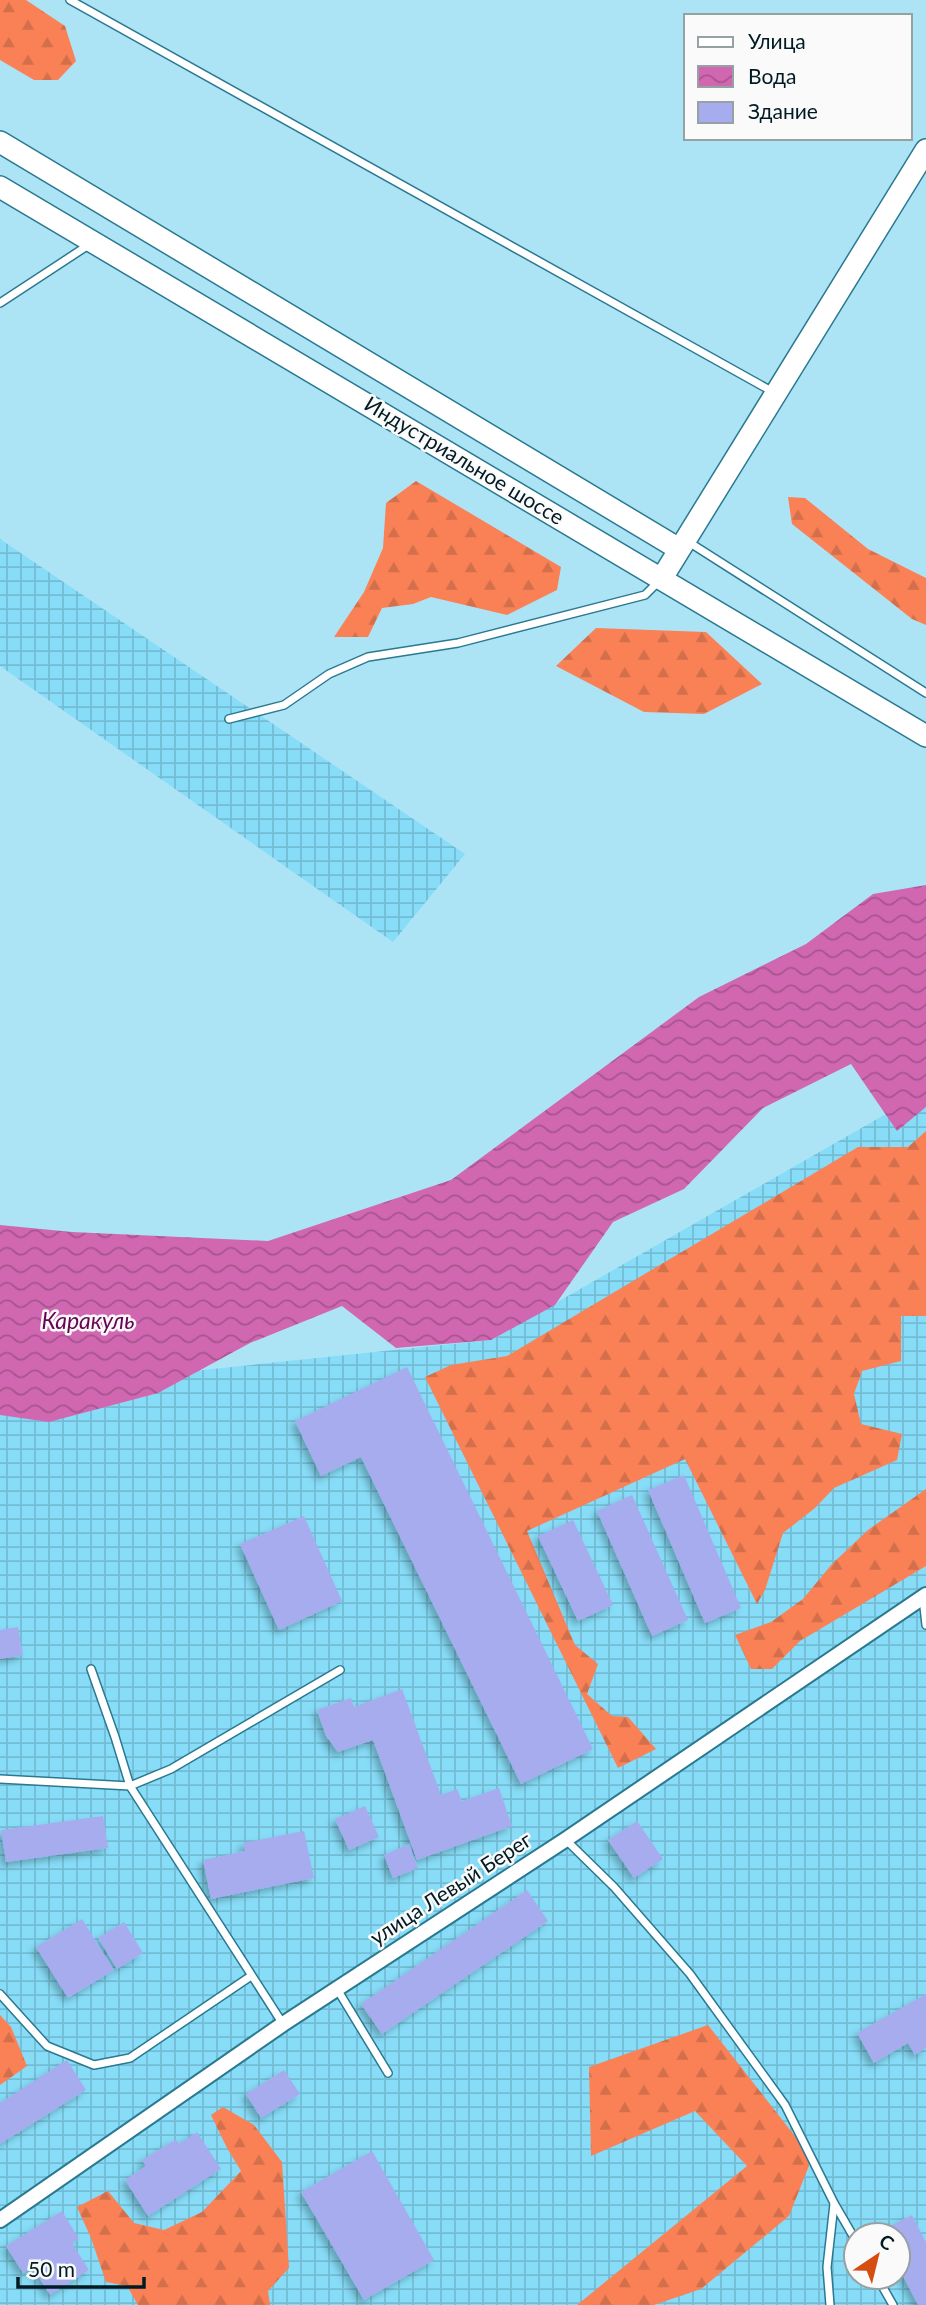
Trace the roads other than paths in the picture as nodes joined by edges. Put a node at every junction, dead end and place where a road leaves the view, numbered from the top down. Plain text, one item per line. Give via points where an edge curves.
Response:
1 (70, 0) edge
2 (0, 142) edge
3 (926, 150) edge
4 (0, 187) edge
5 (93, 242) junction
6 (0, 303) edge
7 (776, 393) junction
8 (682, 545) junction
9 (662, 578) junction
10 (926, 693) edge
11 (229, 719) dead end
12 (926, 736) edge
13 (924, 1596) edge
14 (926, 1625) edge
15 (91, 1669) dead end
16 (340, 1670) dead end
17 (0, 1779) edge
18 (130, 1786) junction
19 (565, 1840) junction
20 (251, 1976) junction
21 (337, 1989) junction
22 (0, 1994) edge
23 (283, 2024) junction
24 (388, 2073) dead end
25 (834, 2203) junction
26 (2, 2218) edge
27 (844, 2221) edge
28 (830, 2305) edge

1 - 7 lane
2 - 8 street
3 - 7 street
4 - 5 street, Индустриальное шоссе
5 - 6 lane
5 - 9 street, Индустриальное шоссе
7 - 8 street
8 - 9 street
8 - 10 lane
9 - 11 lane via 645,595 458,643 368,657 329,674 284,705
9 - 12 street, Индустриальное шоссе
13 - 14 lane
13 - 19 street, улица Левый Берег
15 - 18 lane
16 - 18 lane via 172,1769
17 - 18 lane
18 - 20 lane
19 - 21 street, улица Левый Берег
19 - 25 lane via 614,1887 690,1974 785,2105
20 - 22 lane via 130,2058 94,2065 47,2046
20 - 23 lane
21 - 23 street, улица Левый Берег
21 - 24 lane
23 - 26 street, улица Левый Берег
25 - 27 lane
25 - 28 lane via 827,2267

